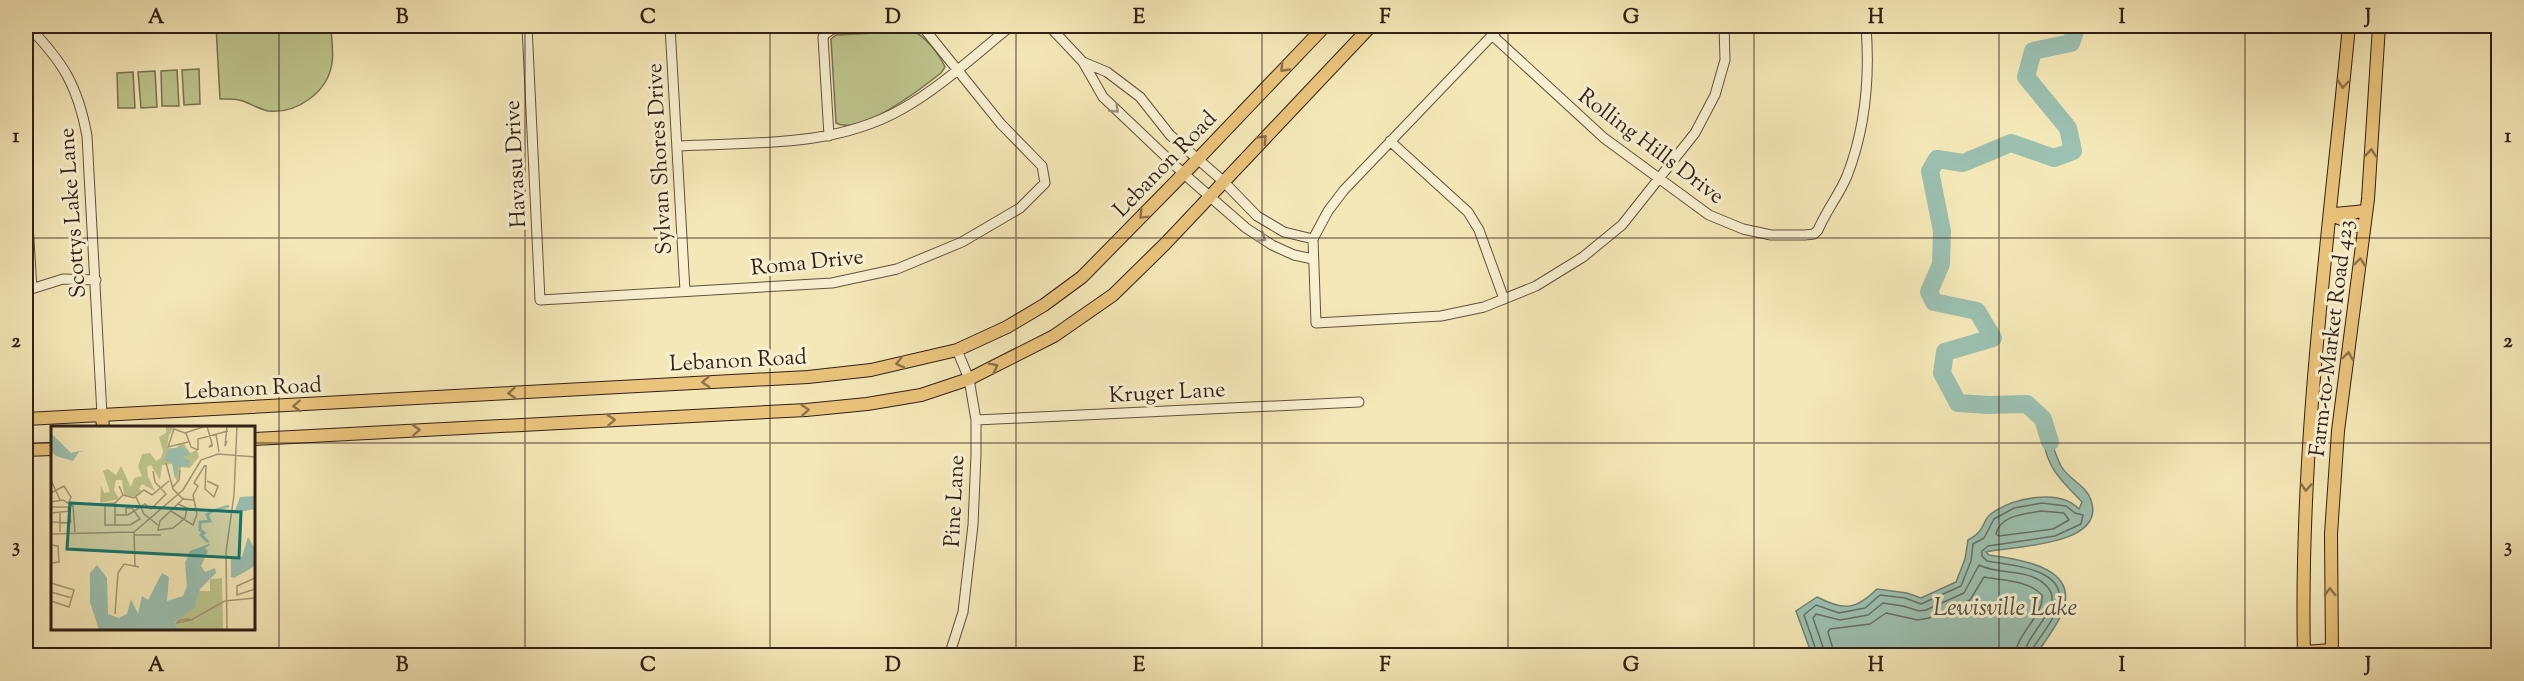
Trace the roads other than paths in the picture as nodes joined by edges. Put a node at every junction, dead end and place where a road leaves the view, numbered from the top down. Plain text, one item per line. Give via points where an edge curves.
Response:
1 (28, 26) edge
2 (527, 26) edge
3 (670, 26) edge
4 (874, 26) edge
5 (922, 26) edge
6 (1011, 26) edge
7 (1049, 26) edge
8 (1325, 26) edge
9 (1371, 26) edge
10 (1501, 26) edge
11 (1724, 26) edge
12 (1866, 26) edge
13 (2349, 26) edge
14 (2379, 26) edge
15 (1492, 35) junction
16 (1083, 62) junction
17 (957, 70) junction
18 (829, 136) junction
19 (1390, 141) junction
20 (677, 147) junction
21 (1197, 160) junction
22 (1184, 174) junction
23 (1660, 178) junction
24 (1223, 182) junction
25 (26, 192) edge
26 (1210, 196) junction
27 (2367, 212) junction
28 (2331, 215) junction
29 (2364, 228) junction
30 (1313, 239) junction
31 (1313, 259) junction
32 (96, 280) junction
33 (28, 290) edge
34 (685, 291) junction
35 (1504, 299) junction
36 (540, 300) joint
37 (957, 350) junction
38 (969, 379) junction
39 (1359, 402) dead end
40 (26, 419) edge
41 (976, 420) junction
42 (103, 421) edge
43 (255, 439) edge
44 (51, 449) edge
45 (26, 450) edge
46 (2332, 653) edge
47 (2304, 654) edge
48 (947, 655) edge

1 - 32 street, Scottys Lake Lane via 69,76 83,112
2 - 36 street, Havasu Drive
3 - 20 street, Sylvan Shores Drive
4 - 18 street via 834,27 823,41
5 - 17 street
6 - 17 street
7 - 16 street
8 -> 21 main road, Lebanon Road
24 -> 9 main road
10 - 15 street
11 - 23 street via 1725,60 1714,95 1695,133
12 - 23 street, Rolling Hills Drive via 1868,84 1861,133 1846,177 1814,234 1771,235 1743,229 1709,215
13 -> 28 main road
27 -> 14 main road, Farm-to-Market Road 423
15 - 19 street
15 - 23 street, Rolling Hills Drive via 1604,138
16 - 21 street via 1107,72 1140,97 1170,135
16 -> 22 street via 1103,97
17 - 18 street via 902,109 866,126
17 - 34 street, Roma Drive via 1042,166 1045,183 1020,208 962,242 897,269 832,283
18 - 20 street
19 - 30 street via 1344,190
19 - 35 street via 1468,212 1479,230
20 - 34 street, Sylvan Shores Drive
21 - 22 main road, Lebanon Road
21 - 24 street
22 - 26 street
22 -> 37 main road, Lebanon Road via 1082,277 1007,327
23 - 35 street via 1622,225 1583,257 1536,286
24 - 26 main road
24 - 30 street via 1257,216 1284,232
25 - 33 street
26 -> 31 street via 1272,245
38 -> 26 main road via 1054,336 1113,295
27 - 28 main road
27 - 29 main road, Farm-to-Market Road 423
28 - 29 main road
28 -> 47 main road via 2303,533
46 -> 29 main road, Farm-to-Market Road 423 via 2331,534 2337,442
30 - 31 street
31 - 35 street via 1316,323 1441,316
32 - 33 street via 63,279
32 - 42 street, Scottys Lake Lane
34 - 36 street, Roma Drive
37 - 38 street, Pine Lane
37 -> 42 main road, Lebanon Road via 871,370 808,377 596,387
38 - 41 street, Pine Lane
43 -> 38 main road via 806,410 921,395
39 - 41 street, Kruger Lane
40 - 42 main road, Lebanon Road
41 - 48 street, Pine Lane via 963,612
44 - 45 main road
46 - 47 main road

